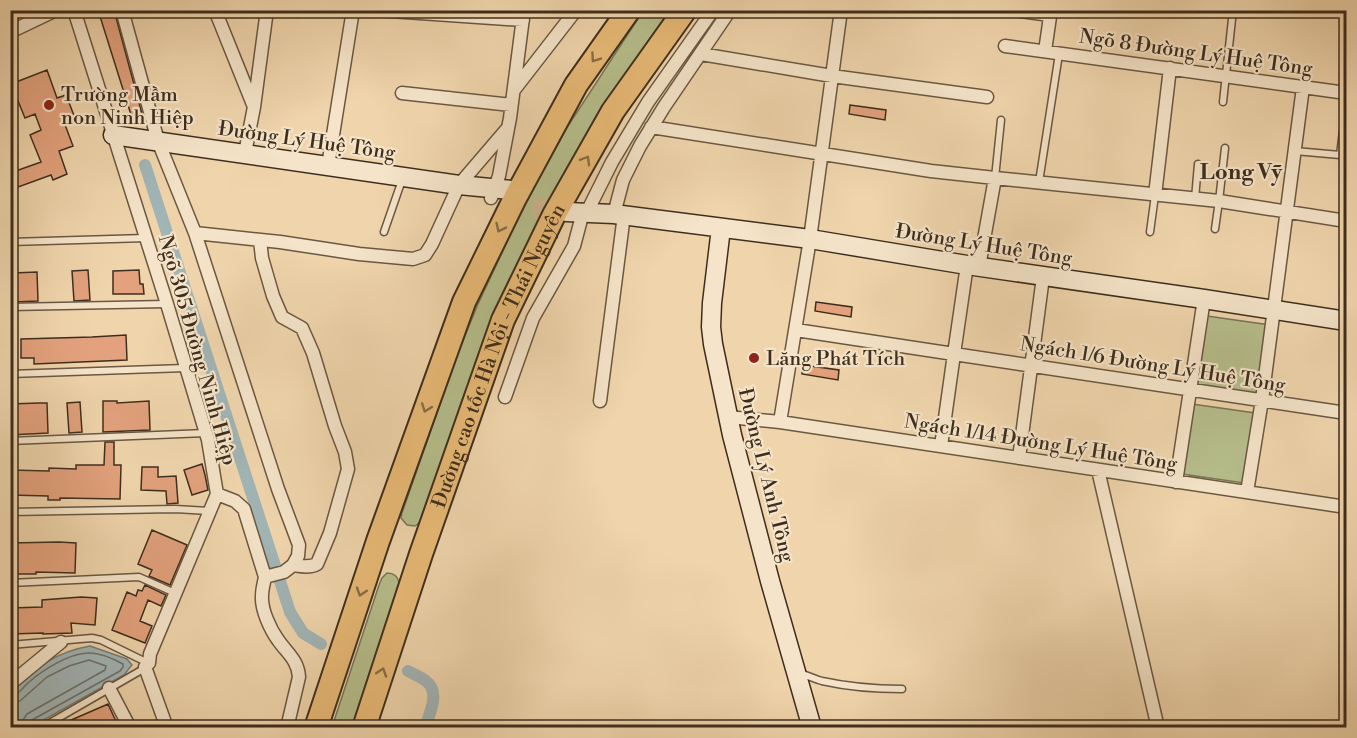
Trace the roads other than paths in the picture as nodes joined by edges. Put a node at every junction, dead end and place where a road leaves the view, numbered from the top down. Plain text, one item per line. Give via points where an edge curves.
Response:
1 (56, 10) edge
2 (74, 10) edge
3 (122, 10) edge
4 (215, 10) edge
5 (267, 10) edge
6 (353, 10) edge
7 (376, 10) edge
8 (576, 10) edge
9 (629, 10) edge
10 (685, 10) edge
11 (713, 10) edge
12 (730, 10) edge
13 (841, 10) edge
14 (1013, 10) edge
15 (1233, 10) edge
16 (1051, 13) edge
17 (524, 15) edge
18 (10, 32) edge
19 (1005, 46) dead end
20 (1045, 51) junction
21 (1059, 53) junction
22 (701, 54) junction
23 (1170, 68) junction
24 (832, 76) junction
25 (1226, 76) junction
26 (1303, 87) junction
27 (513, 92) junction
28 (402, 93) dead end
29 (1347, 93) edge
30 (987, 97) dead end
31 (1223, 102) dead end
32 (511, 105) junction
33 (254, 107) junction
34 (1001, 120) dead end
35 (651, 127) junction
36 (507, 129) junction
37 (1343, 131) dead end
38 (114, 135) junction
39 (158, 141) junction
40 (1225, 148) dead end
41 (1295, 151) junction
42 (245, 153) junction
43 (821, 155) junction
44 (1198, 164) dead end
45 (328, 166) junction
46 (403, 177) junction
47 (995, 178) junction
48 (1039, 182) junction
49 (459, 185) junction
50 (501, 195) joint
51 (1155, 195) junction
52 (1195, 199) junction
53 (1219, 201) junction
54 (578, 207) junction
55 (1287, 212) junction
56 (619, 214) junction
57 (1347, 221) edge
58 (721, 228) junction
59 (1215, 229) dead end
60 (384, 232) dead end
61 (1150, 232) dead end
62 (195, 233) junction
63 (146, 238) junction
64 (810, 239) junction
65 (260, 240) junction
66 (10, 242) edge
67 (973, 266) junction
68 (1043, 277) junction
69 (1204, 299) junction
70 (167, 304) junction
71 (10, 307) edge
72 (1274, 310) junction
73 (1347, 321) edge
74 (796, 330) junction
75 (954, 354) junction
76 (1032, 365) junction
77 (185, 368) junction
78 (10, 374) edge
79 (1190, 389) junction
80 (505, 397) dead end
81 (600, 400) dead end
82 (1262, 400) junction
83 (1347, 412) edge
84 (728, 417) junction
85 (780, 422) junction
86 (206, 433) junction
87 (10, 441) edge
88 (941, 446) junction
89 (1018, 458) junction
90 (1098, 470) junction
91 (1176, 482) junction
92 (1247, 492) junction
93 (217, 494) junction
94 (1347, 507) edge
95 (210, 511) junction
96 (10, 512) edge
97 (288, 568) junction
98 (267, 576) junction
99 (10, 583) edge
100 (176, 593) junction
101 (61, 642) junction
102 (10, 645) edge
103 (147, 665) junction
104 (797, 674) junction
105 (10, 684) edge
106 (110, 688) junction
107 (902, 689) dead end
108 (57, 719) junction
109 (41, 728) edge
110 (60, 728) edge
111 (130, 728) edge
112 (167, 728) edge
113 (287, 728) edge
114 (316, 728) edge
115 (364, 728) edge
116 (812, 728) edge
117 (1158, 728) edge

1 - 18 street
2 - 38 street, Ngõ 305 Đường Ninh Hiệp
3 - 39 street
4 - 33 street
5 - 33 street
6 - 45 street
7 - 17 street
8 - 27 street
9 -> 114 highway via 576,85 464,302
115 -> 10 highway, Đường cao tốc Hà Nội - Thái Nguyên via 503,320 554,215 613,111
11 - 54 street
12 - 22 street
13 - 24 street
14 - 16 street
15 - 25 lane
16 - 20 street
17 - 27 street
19 - 20 street, Ngõ 8 Đường Lý Huệ Tông
20 - 21 street, Ngõ 8 Đường Lý Huệ Tông
21 - 23 street, Ngõ 8 Đường Lý Huệ Tông
21 - 48 lane
22 - 24 street
22 - 35 street
23 - 25 street, Ngõ 8 Đường Lý Huệ Tông
23 - 51 street
24 - 30 street
24 - 43 street
25 - 26 street, Ngõ 8 Đường Lý Huệ Tông
25 - 31 lane
26 - 29 street, Ngõ 8 Đường Lý Huệ Tông
26 - 41 street
27 - 32 street
28 - 32 street
32 - 36 street
33 - 42 street
34 - 47 lane
35 - 43 street
35 - 56 street via 623,180
36 - 49 street
36 - 50 street via 499,176
37 - 41 lane via 1340,155
38 - 39 main road, Đường Lý Huệ Tông
38 - 63 street, Ngõ 305 Đường Ninh Hiệp
39 - 42 main road, Đường Lý Huệ Tông
39 - 62 street
40 - 53 lane
41 - 55 street
42 - 45 main road, Đường Lý Huệ Tông
43 - 47 street
43 - 64 street
44 - 52 lane
45 - 46 main road, Đường Lý Huệ Tông
46 - 49 main road, Đường Lý Huệ Tông
46 - 60 lane
47 - 48 street
47 - 67 street
48 - 51 street
49 - 50 main road, Đường Lý Huệ Tông
49 - 65 street via 432,244 425,255 413,259
51 - 52 street
51 - 61 lane
52 - 53 street
53 - 55 street
53 - 59 lane
54 - 56 main road, Đường Lý Huệ Tông
54 - 80 street via 574,246 533,318
55 - 57 street
55 - 72 street
56 - 58 main road, Đường Lý Huệ Tông
56 - 81 street
58 - 64 main road, Đường Lý Huệ Tông
58 - 84 main road, Đường Lý Anh Tông via 711,316
62 - 65 street
62 - 97 street via 298,545 298,556
63 - 66 lane
63 - 70 street, Ngõ 305 Đường Ninh Hiệp
64 - 67 main road, Đường Lý Huệ Tông
64 - 74 street
65 - 97 street via 262,258 282,316 302,328 313,353 348,469 317,564
67 - 68 main road, Đường Lý Huệ Tông
67 - 75 street
68 - 69 main road, Đường Lý Huệ Tông
68 - 76 street
69 - 72 main road, Đường Lý Huệ Tông
69 - 79 street
70 - 71 lane
70 - 77 street, Ngõ 305 Đường Ninh Hiệp
72 - 73 main road, Đường Lý Huệ Tông
72 - 82 street
74 - 75 street, Ngách 1/6 Đường Lý Huệ Tông
74 - 85 street
75 - 76 street, Ngách 1/6 Đường Lý Huệ Tông
75 - 88 street
76 - 79 street, Ngách 1/6 Đường Lý Huệ Tông
76 - 89 street
77 - 78 lane
77 - 86 street, Ngõ 305 Đường Ninh Hiệp
79 - 82 street, Ngách 1/6 Đường Lý Huệ Tông
79 - 91 street
82 - 83 street, Ngách 1/6 Đường Lý Huệ Tông
82 - 92 street
84 - 85 street, Ngách 1/14 Đường Lý Huệ Tông
84 - 104 main road, Đường Lý Anh Tông
85 - 88 street, Ngách 1/14 Đường Lý Huệ Tông
86 - 87 lane
86 - 93 street, Ngõ 305 Đường Ninh Hiệp
88 - 89 street, Ngách 1/14 Đường Lý Huệ Tông
89 - 90 street, Ngách 1/14 Đường Lý Huệ Tông
90 - 91 street, Ngách 1/14 Đường Lý Huệ Tông
90 - 117 street
91 - 92 street, Ngách 1/14 Đường Lý Huệ Tông
92 - 94 street, Ngách 1/14 Đường Lý Huệ Tông
93 - 95 street, Ngõ 305 Đường Ninh Hiệp
93 - 98 street via 244,509
95 - 96 lane
95 - 100 street, Ngõ 305 Đường Ninh Hiệp
97 - 98 street
98 - 113 street via 262,598 266,615 299,670
99 - 100 lane via 139,577
100 - 103 street, Ngõ 305 Đường Ninh Hiệp
101 - 102 lane
101 - 103 lane via 101,640
101 - 105 street
103 - 106 lane
103 - 112 street
104 - 107 lane via 855,687
104 - 116 main road, Đường Lý Anh Tông
106 - 108 lane
106 - 111 street
108 - 109 lane
108 - 110 lane

